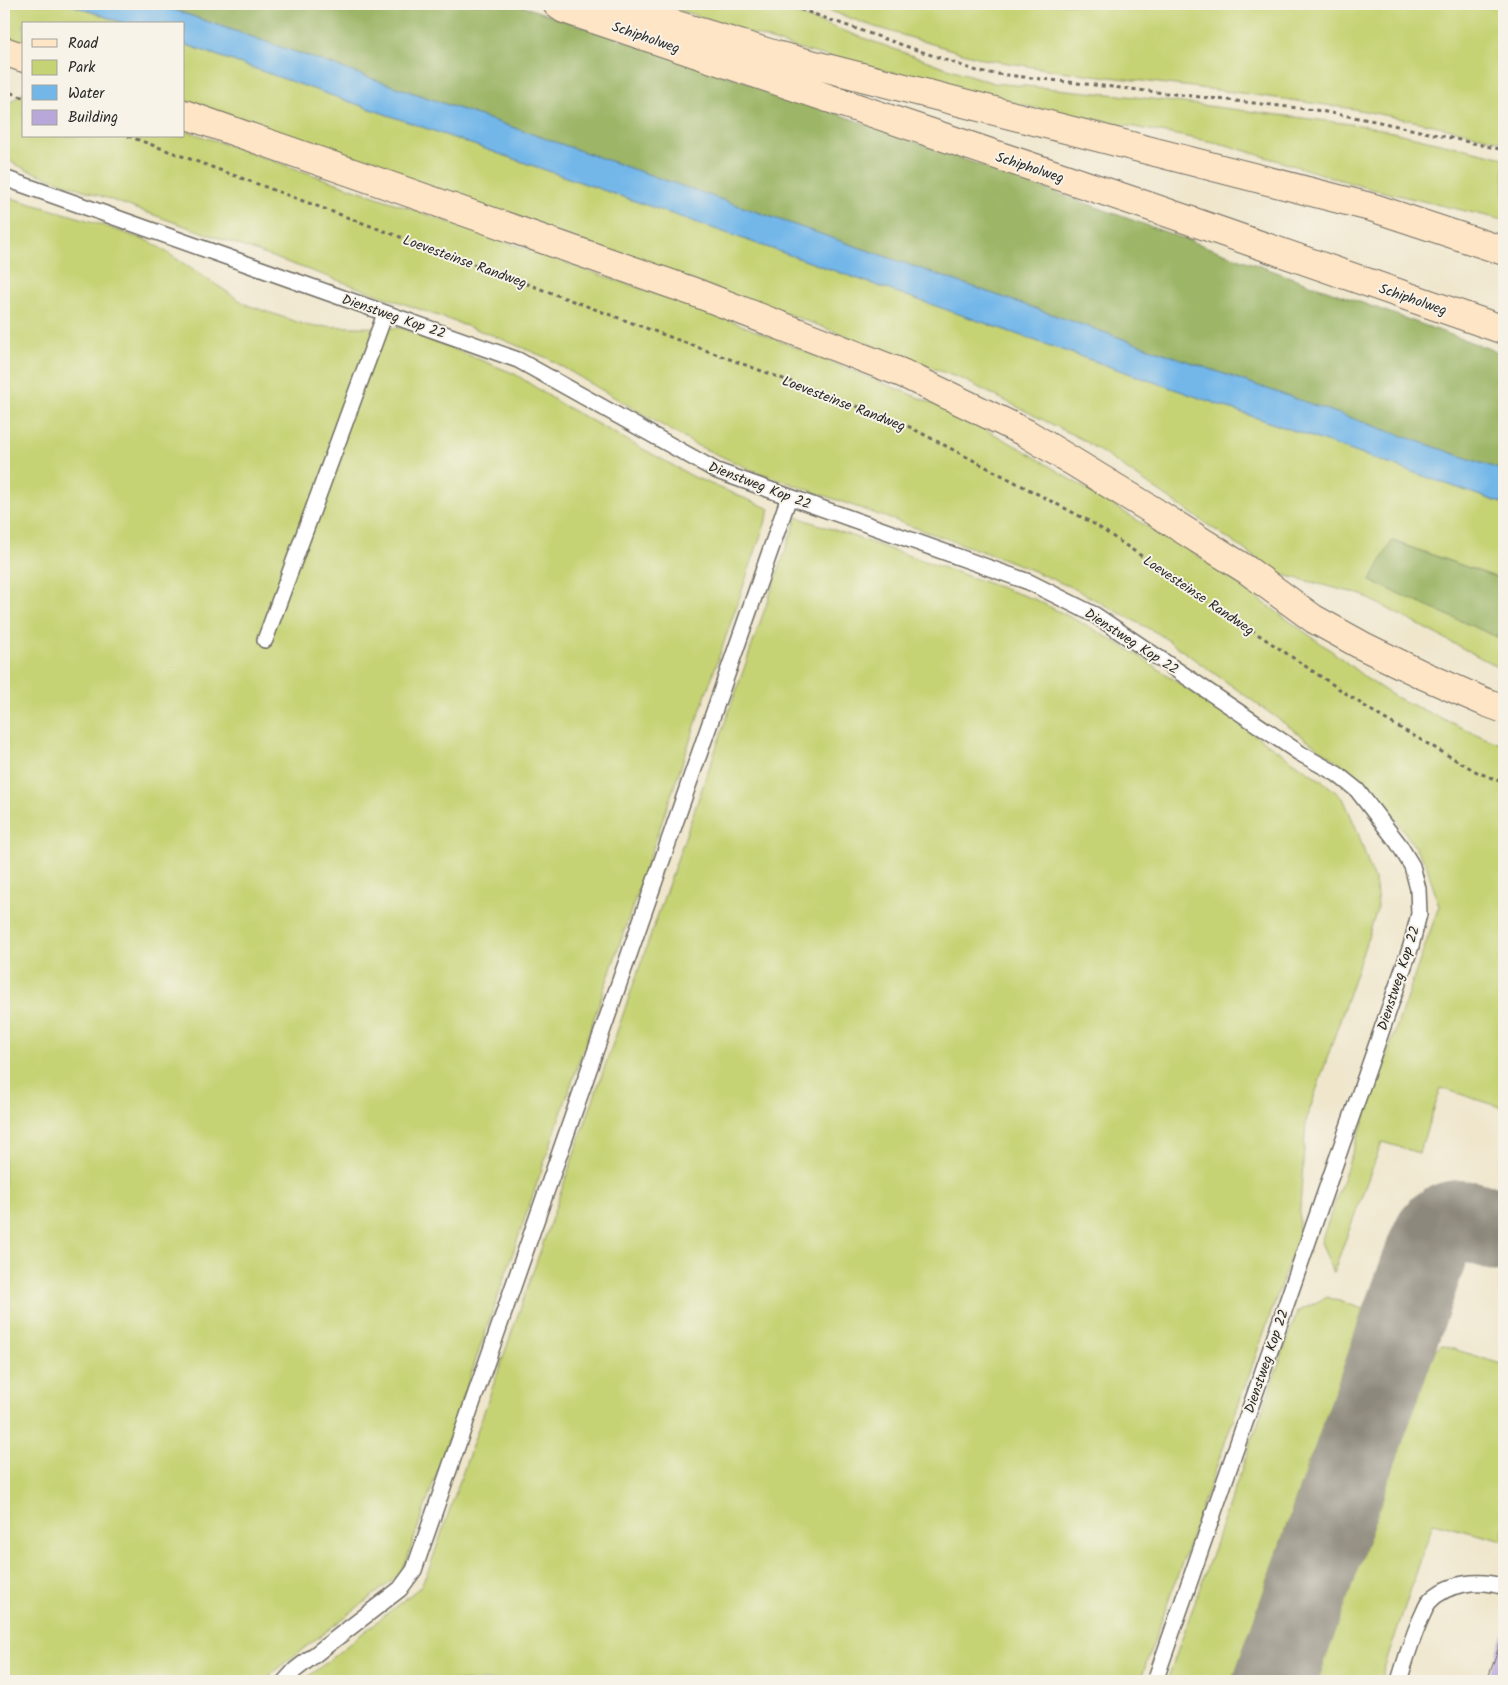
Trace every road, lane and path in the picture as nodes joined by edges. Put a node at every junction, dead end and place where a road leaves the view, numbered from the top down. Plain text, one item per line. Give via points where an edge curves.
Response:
1 (557, 4) edge
2 (607, 4) edge
3 (785, 4) edge
4 (4, 51) edge
5 (22, 57) edge
6 (4, 90) edge
7 (22, 97) edge
8 (185, 114) edge
9 (133, 138) edge
10 (1504, 150) edge
11 (4, 178) edge
12 (1504, 252) edge
13 (385, 314) junction
14 (1504, 330) edge
15 (790, 497) junction
16 (265, 640) dead end
17 (1504, 709) edge
18 (1504, 783) edge
19 (1504, 1587) edge
20 (285, 1681) edge
21 (1155, 1681) edge
22 (1399, 1681) edge

1 - 14 main road, Schipholweg via 564,10
2 - 12 main road, Schipholweg via 776,55 1374,208
3 - 10 path via 980,72 1315,110
4 - 5 main road
6 - 7 path
8 - 17 main road via 694,292 902,373 1026,434 1247,570 1314,619 1425,676
9 - 18 path, Loevesteinse Randweg via 902,423 1091,522 1381,716 1477,772
11 - 13 lane, Dienstweg Kop 22
13 - 15 lane, Dienstweg Kop 22 via 518,360 717,471
13 - 16 lane
15 - 20 lane via 414,1570 400,1589
15 - 21 lane, Dienstweg Kop 22 via 1029,582 1095,615 1301,754 1337,774 1357,790 1412,866 1418,889 1419,914 1411,946
19 - 22 lane via 1467,1584 1446,1589 1429,1603 1415,1631

